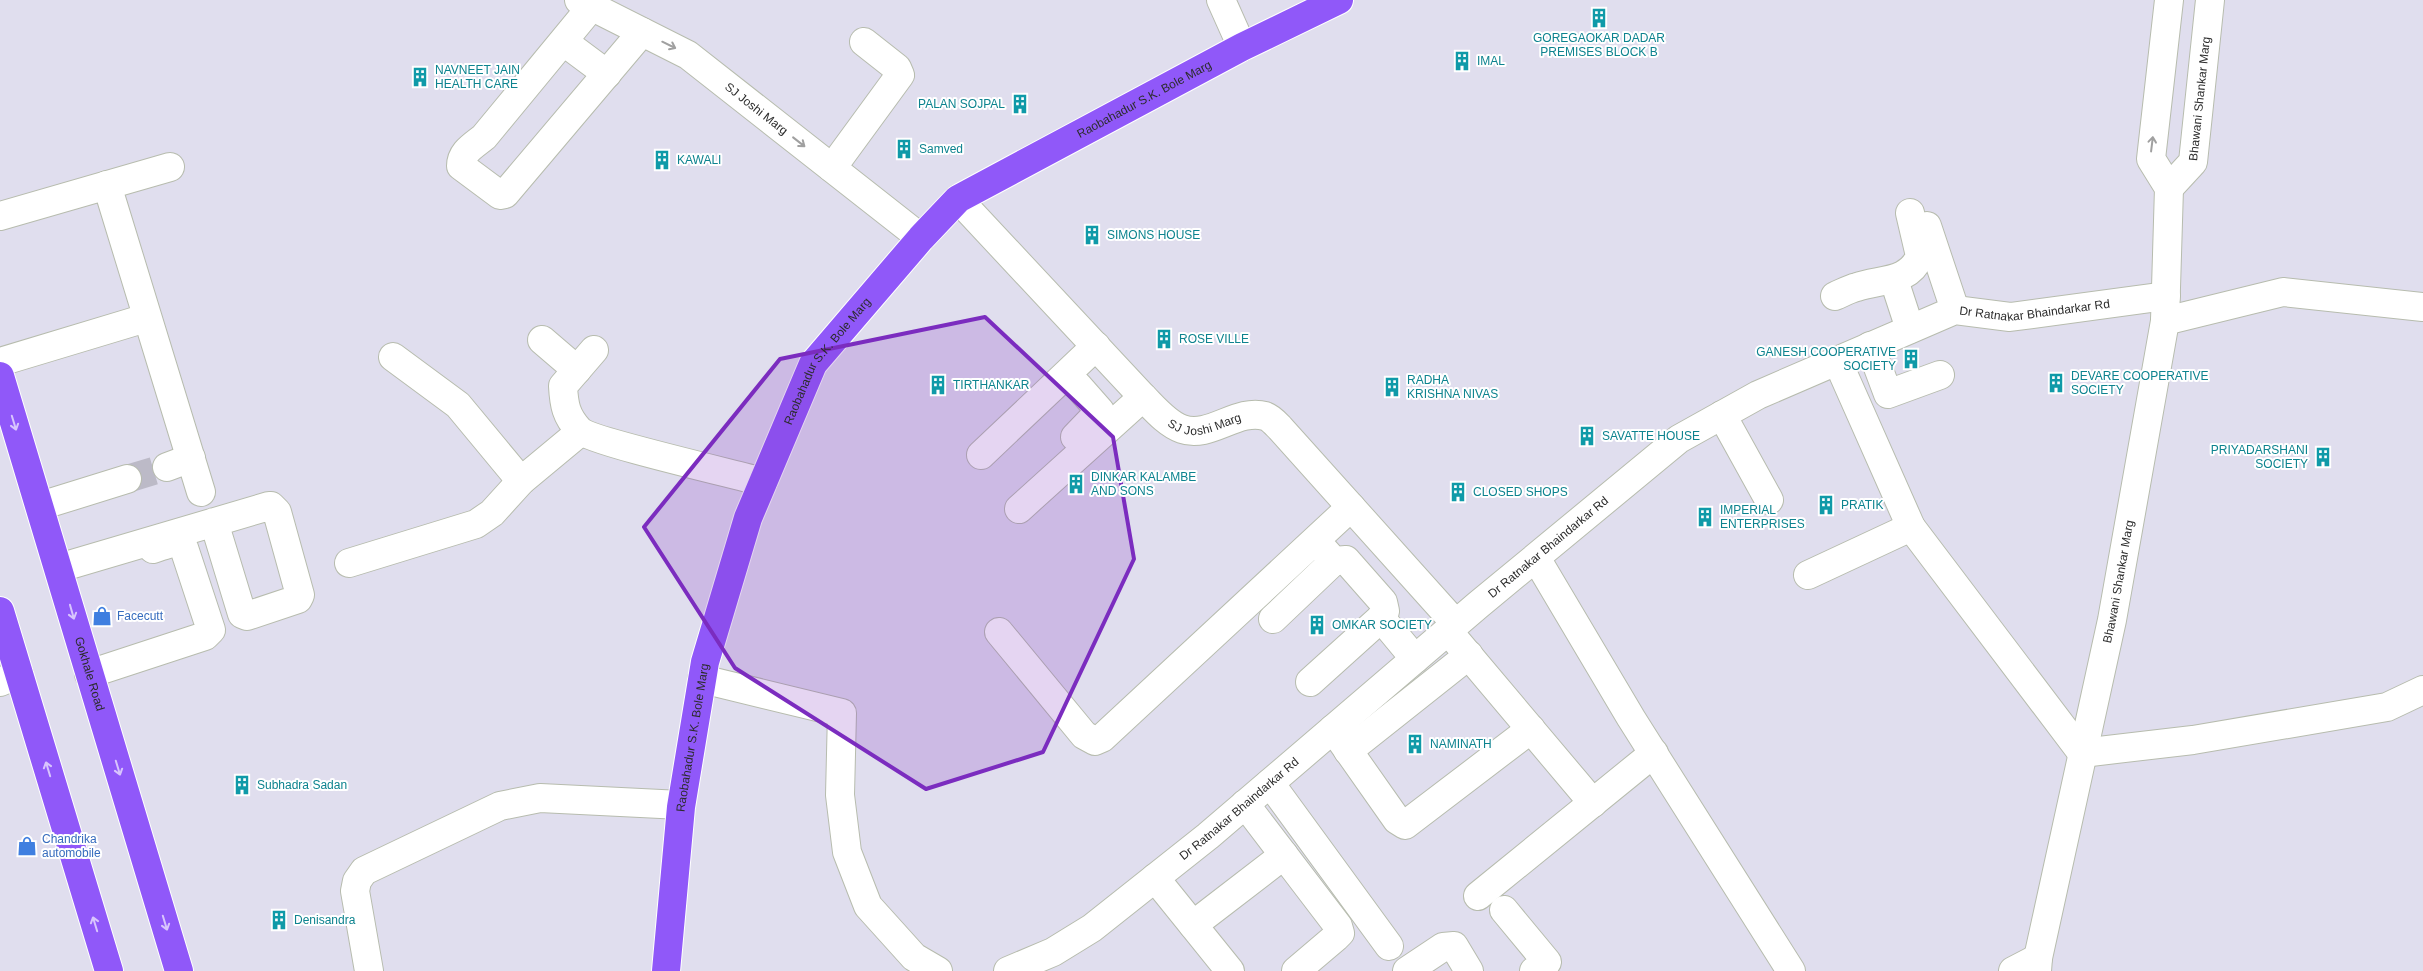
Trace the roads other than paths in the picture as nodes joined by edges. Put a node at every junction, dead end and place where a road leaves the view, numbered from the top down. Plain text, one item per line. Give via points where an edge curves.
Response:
1 (1221, 0) edge
2 (1339, 0) edge
3 (2169, 0) edge
4 (2210, 0) edge
5 (585, 3) edge
6 (642, 32) junction
7 (564, 42) junction
8 (864, 42) dead end
9 (1242, 47) junction
10 (607, 74) junction
11 (170, 167) dead end
12 (832, 168) junction
13 (107, 185) junction
14 (2169, 188) junction
15 (958, 199) junction
16 (0, 216) edge
17 (921, 238) junction
18 (1894, 280) junction
19 (1835, 296) dead end
20 (2423, 307) edge
21 (2165, 309) junction
22 (1955, 310) junction
23 (146, 318) junction
24 (1906, 334) junction
25 (542, 340) dead end
26 (1096, 346) junction
27 (1870, 346) junction
28 (393, 356) dead end
29 (1837, 360) junction
30 (0, 362) edge
31 (1940, 375) dead end
32 (0, 376) edge
33 (1124, 376) junction
34 (1143, 397) junction
35 (1722, 415) junction
36 (580, 432) junction
37 (982, 455) dead end
38 (127, 479) tunnel mouth
39 (521, 480) junction
40 (763, 482) junction
41 (201, 492) dead end
42 (1768, 500) dead end
43 (40, 506) junction
44 (1352, 507) junction
45 (214, 522) dead end
46 (1911, 527) junction
47 (1316, 541) junction
48 (1536, 558) junction
49 (1334, 561) junction
50 (349, 563) dead end
51 (61, 574) junction
52 (1808, 575) dead end
53 (0, 610) edge
54 (1381, 618) junction
55 (1273, 619) dead end
56 (1452, 627) junction
57 (999, 632) dead end
58 (1469, 655) junction
59 (1415, 659) junction
60 (89, 674) junction
61 (10, 678) edge
62 (702, 680) junction
63 (1310, 682) dead end
64 (2423, 690) edge
65 (1333, 729) junction
66 (1531, 729) junction
67 (1348, 751) junction
68 (1654, 753) junction
69 (2082, 754) junction
70 (1270, 783) junction
71 (1593, 802) junction
72 (1245, 804) junction
73 (681, 805) junction
74 (1284, 854) junction
75 (1155, 878) junction
76 (1478, 896) dead end
77 (1504, 910) dead end
78 (1193, 925) junction
79 (1389, 946) dead end
80 (1059, 961) edge
81 (2037, 964) edge
82 (1549, 968) edge
83 (109, 971) edge
84 (179, 971) edge
85 (370, 971) edge
86 (666, 971) edge
87 (938, 971) edge
88 (1008, 971) edge
89 (1230, 971) edge
90 (1296, 971) edge
91 (1407, 971) edge
92 (1469, 971) edge
93 (1791, 971) edge
94 (2012, 971) edge

1 - 9 street
2 - 9 main road, Raobahadur S.K. Bole Marg
14 -> 3 street via 2151,159
4 - 14 street, Bhawani Shankar Marg via 2193,162
5 - 6 street, SJ Joshi Marg
5 - 7 street
6 - 10 street
6 -> 12 street, SJ Joshi Marg via 688,54
7 - 10 street
7 - 10 street via 484,137 461,159 461,166 494,192 505,194
8 - 12 street via 897,68 900,75
9 - 15 main road, Raobahadur S.K. Bole Marg
11 - 13 street
12 - 17 street, SJ Joshi Marg
13 - 16 street
13 - 23 street
14 - 21 street, Bhawani Shankar Marg
15 - 17 main road, Raobahadur S.K. Bole Marg
15 - 26 street, SJ Joshi Marg
17 - 40 main road, Raobahadur S.K. Bole Marg via 813,364
18 - 19 street via 1857,287
18 - 22 street via 1914,269 1920,256 1918,216
18 - 24 street
20 - 21 street, Dr Ratnakar Bhaindarkar Rd via 2283,292
21 - 22 street, Dr Ratnakar Bhaindarkar Rd via 2010,316
21 - 69 street, Bhawani Shankar Marg via 2112,620
22 - 24 street, Dr Ratnakar Bhaindarkar Rd
23 - 30 street
23 - 41 street via 179,462
24 - 27 street, Dr Ratnakar Bhaindarkar Rd
25 - 36 street via 586,360 563,386 564,408
26 - 33 street, SJ Joshi Marg
26 - 37 street
27 - 29 street, Dr Ratnakar Bhaindarkar Rd
27 - 31 street via 1888,394
28 - 39 street via 458,405
29 - 35 street, Dr Ratnakar Bhaindarkar Rd via 1758,395
29 - 46 street
32 -> 43 main road, Gokhale Road
33 - 34 street, SJ Joshi Marg
33 - 34 street via 1087,395 1099,408 1099,413 1014,506
34 - 44 street, SJ Joshi Marg via 1182,430 1202,430 1253,414 1267,416
35 - 42 street
35 - 48 street, Dr Ratnakar Bhaindarkar Rd via 1679,439
36 - 39 street
36 - 40 street
38 - 43 street
39 - 50 street via 492,513 476,524
40 - 62 main road, Raobahadur S.K. Bole Marg via 748,518 704,662
43 - 51 main road, Gokhale Road
44 - 47 street
44 - 56 street, SJ Joshi Marg
45 - 51 street
46 - 52 street
46 - 69 street
47 - 49 street
47 - 57 street via 1102,738 1095,740 1084,736
48 - 56 street, Dr Ratnakar Bhaindarkar Rd
48 - 68 street
49 - 54 street via 1346,560 1383,602 1385,611
49 - 55 street
51 -> 60 main road, Gokhale Road
51 - 60 street via 180,543 211,630 204,636
53 - 61 main road
54 - 59 street
54 - 63 street
56 - 58 street, SJ Joshi Marg
56 - 59 street, Dr Ratnakar Bhaindarkar Rd
58 - 66 street, SJ Joshi Marg
58 - 67 street
59 - 65 street, Dr Ratnakar Bhaindarkar Rd
60 -> 84 main road, Gokhale Road
83 -> 61 main road
62 - 73 main road, Raobahadur S.K. Bole Marg
62 - 87 street via 842,713 840,795 847,852 868,906 914,957
64 - 69 street via 2386,707 2194,740
65 - 67 street
65 - 70 street, Dr Ratnakar Bhaindarkar Rd
66 - 67 street via 1405,825 1397,820
66 - 71 street, SJ Joshi Marg
68 - 71 street
68 - 93 street
69 - 81 street, Bhawani Shankar Marg
70 - 72 street, Dr Ratnakar Bhaindarkar Rd
70 - 79 street
71 - 76 street
72 - 74 street
72 - 75 street, Dr Ratnakar Bhaindarkar Rd
73 - 85 street via 540,798 500,806 364,871 357,881 356,891
73 - 86 main road, Raobahadur S.K. Bole Marg
74 - 78 street
74 - 90 street via 1340,933
75 - 78 street
75 - 80 street, Dr Ratnakar Bhaindarkar Rd via 1092,928
77 - 82 street
78 - 89 street
80 - 88 street, Dr Ratnakar Bhaindarkar Rd
81 - 94 street
91 - 92 street via 1443,946 1450,945 1454,946

